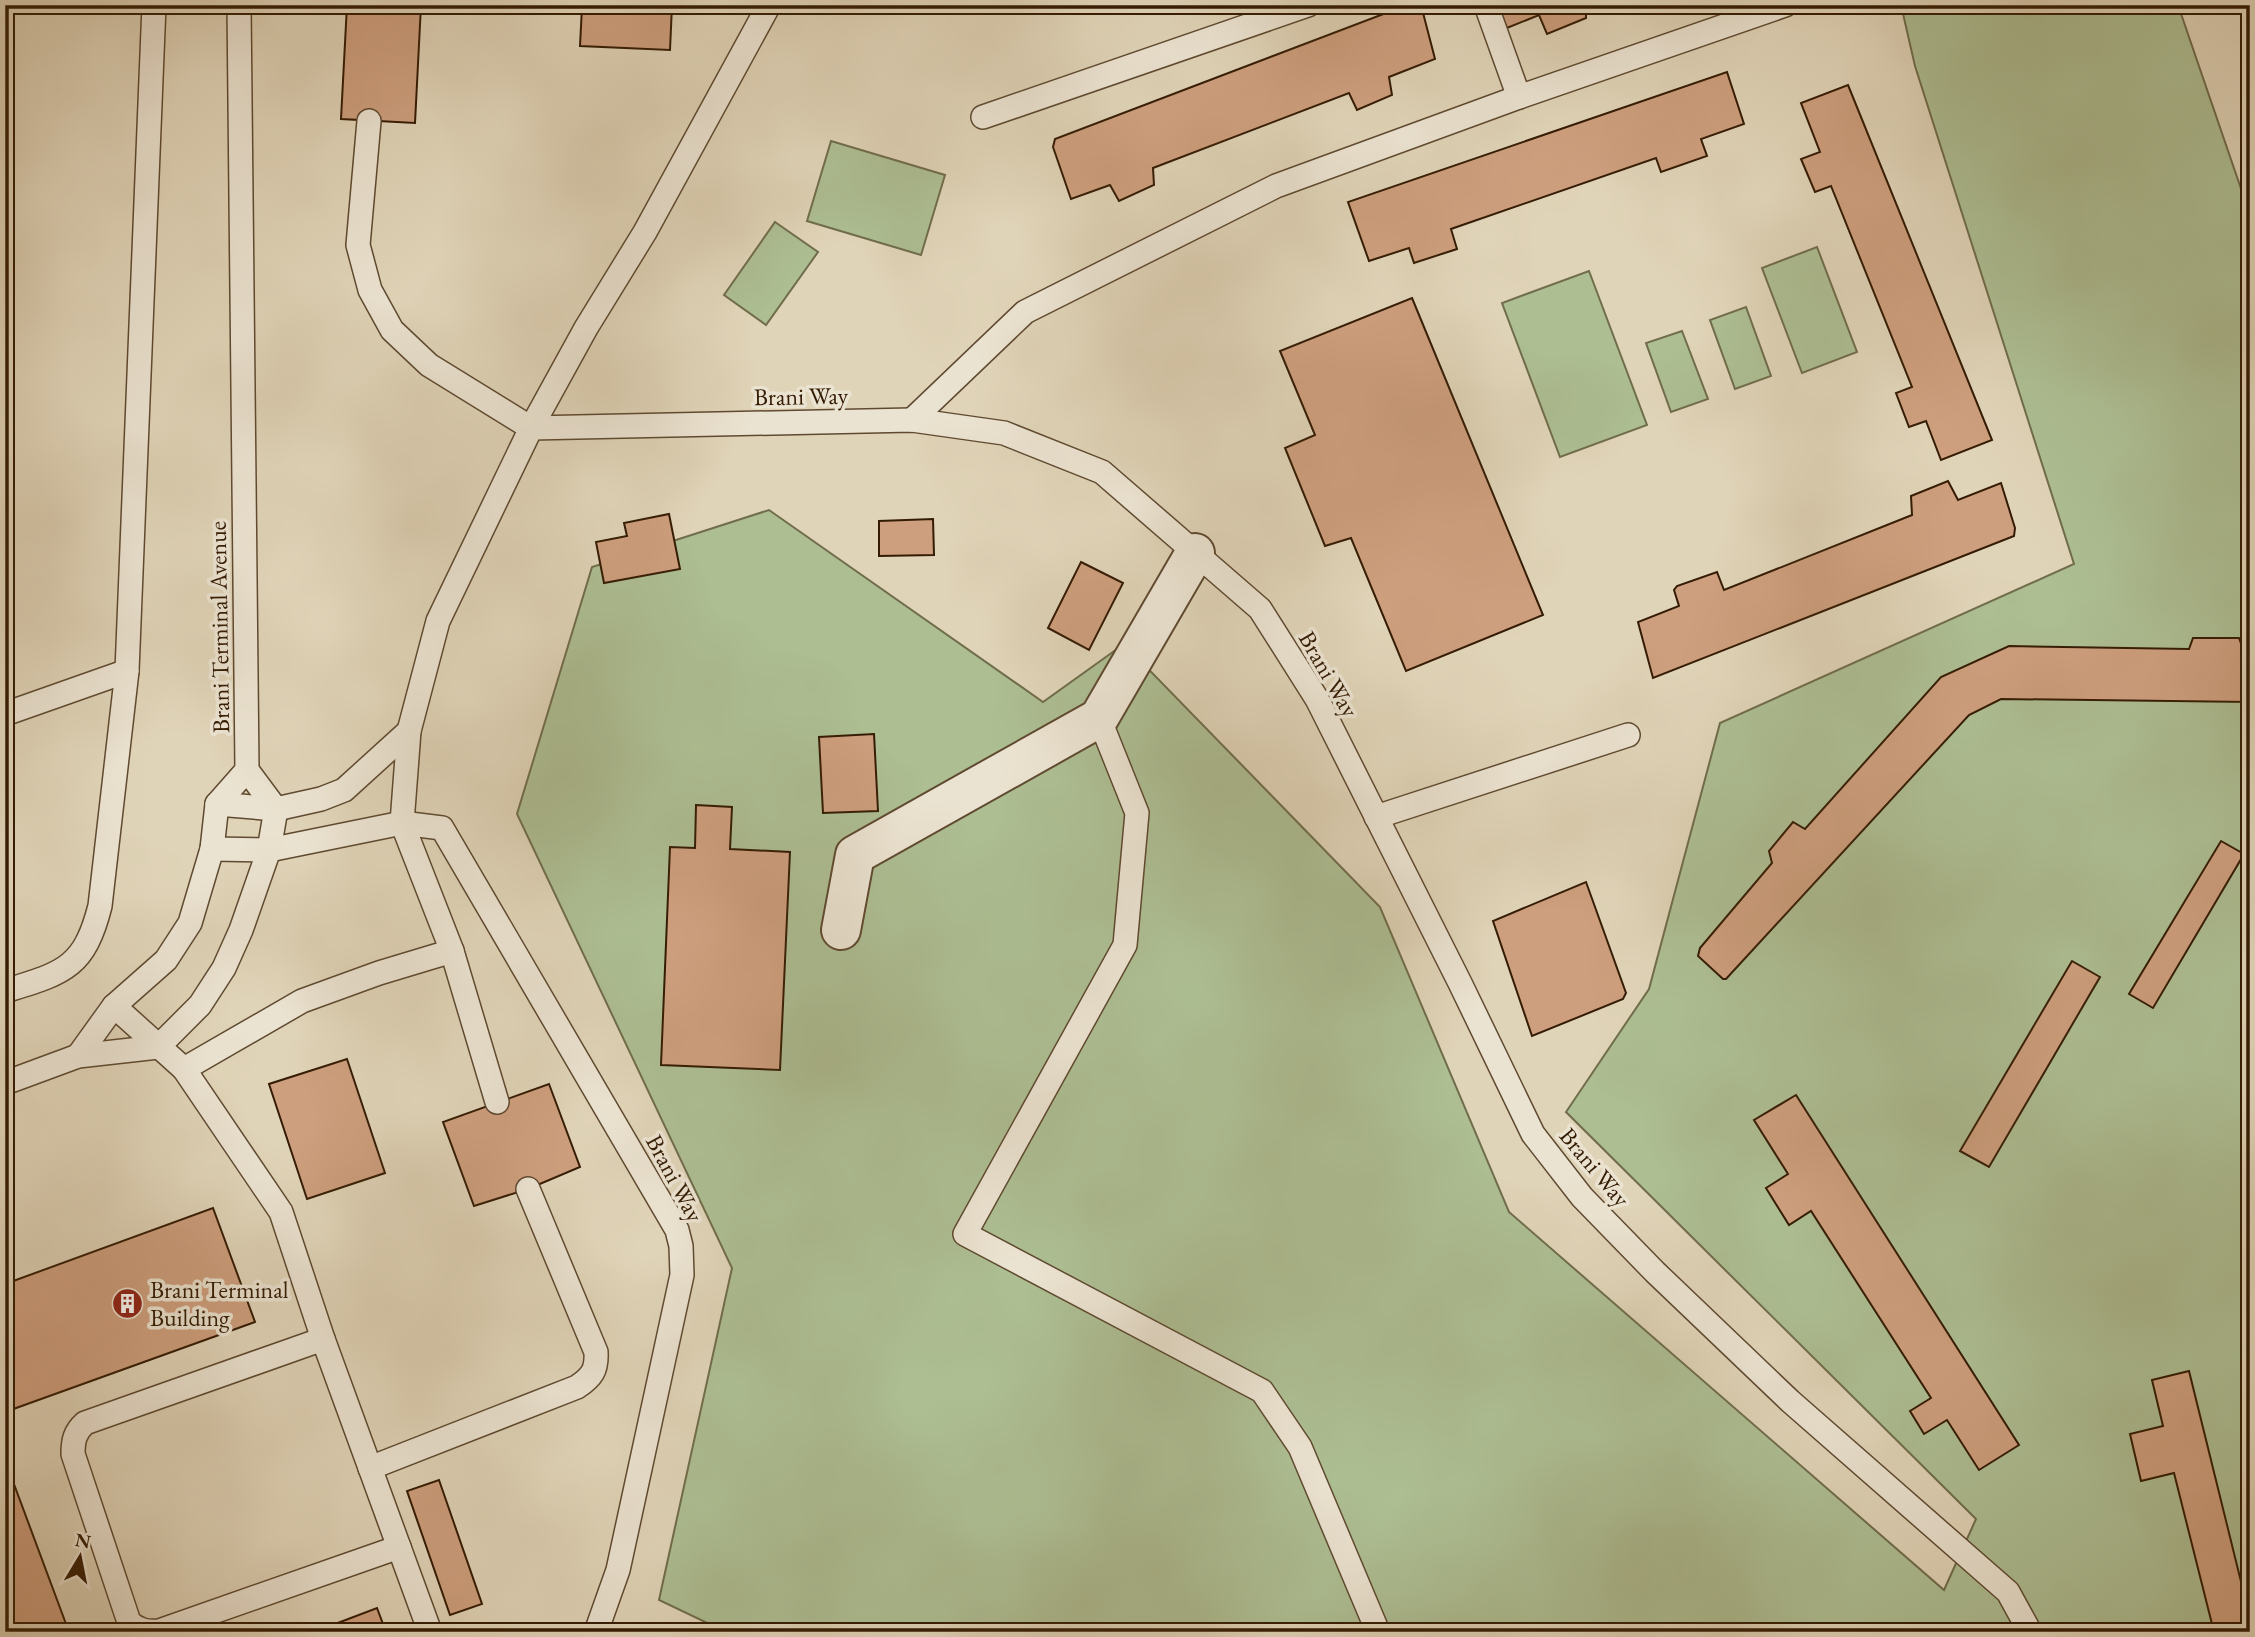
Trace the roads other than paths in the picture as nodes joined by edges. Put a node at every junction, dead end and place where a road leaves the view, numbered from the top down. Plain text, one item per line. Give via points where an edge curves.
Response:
1 (155, 5) edge
2 (239, 5) edge
3 (769, 5) edge
4 (1308, 5) edge
5 (1486, 5) edge
6 (1784, 5) edge
7 (1519, 97) junction
8 (983, 117) dead end
9 (369, 121) dead end
10 (912, 420) junction
11 (531, 428) junction
12 (1195, 553) junction
13 (127, 671) junction
14 (5, 714) edge
15 (1099, 718) junction
16 (409, 731) junction
17 (1628, 735) dead end
18 (247, 770) junction
19 (217, 804) junction
20 (276, 809) junction
21 (1376, 817) junction
22 (402, 822) junction
23 (212, 849) junction
24 (269, 850) junction
25 (841, 930) dead end
26 (452, 951) junction
27 (5, 991) edge
28 (114, 1006) junction
29 (158, 1047) junction
30 (78, 1056) junction
31 (184, 1069) junction
32 (5, 1083) edge
33 (497, 1102) dead end
34 (528, 1189) dead end
35 (323, 1339) junction
36 (370, 1468) junction
37 (399, 1547) junction
38 (430, 1632) edge
39 (596, 1632) edge
40 (1378, 1632) edge
41 (2030, 1632) edge

1 - 13 lane
2 - 18 lane, Brani Terminal Avenue
3 - 11 lane
4 - 8 lane
5 - 7 lane
6 - 7 lane
7 - 10 lane via 1276,186 1026,312
9 - 11 lane via 358,246 370,290 392,330 429,365
10 - 11 lane, Brani Way
10 - 12 lane, Brani Way via 1004,433 1102,472
11 - 16 lane via 438,621
12 - 15 street
12 - 21 lane, Brani Way via 1260,609 1317,699
13 - 14 lane
13 - 27 lane via 94,931 82,954 54,976
15 - 25 street via 855,855
15 - 40 lane via 1137,813 1125,945 965,1234 1262,1391 1300,1447
16 - 20 lane via 344,790
16 - 22 lane
17 - 21 lane
18 - 19 lane
18 - 20 lane
19 - 20 lane
19 - 23 lane
20 - 24 lane
21 - 41 lane, Brani Way via 1533,1134 1582,1197 1790,1401 2008,1592
22 - 24 lane, Brani Way
22 - 26 lane
22 - 39 lane, Brani Way via 437,825 447,832 677,1230 681,1246 682,1275 618,1570
23 - 24 lane, Brani Way
23 - 28 lane via 190,923 166,960
24 - 29 lane via 224,968 200,1005
26 - 31 lane via 302,1002
26 - 33 lane
28 - 29 lane
28 - 30 lane
29 - 30 lane
29 - 31 lane
30 - 32 lane
31 - 35 lane via 281,1212
34 - 36 lane via 596,1352 591,1377 577,1387
35 - 36 lane
35 - 37 lane via 85,1423 78,1430 73,1454 129,1622 148,1632 159,1631
36 - 37 lane
37 - 38 lane

